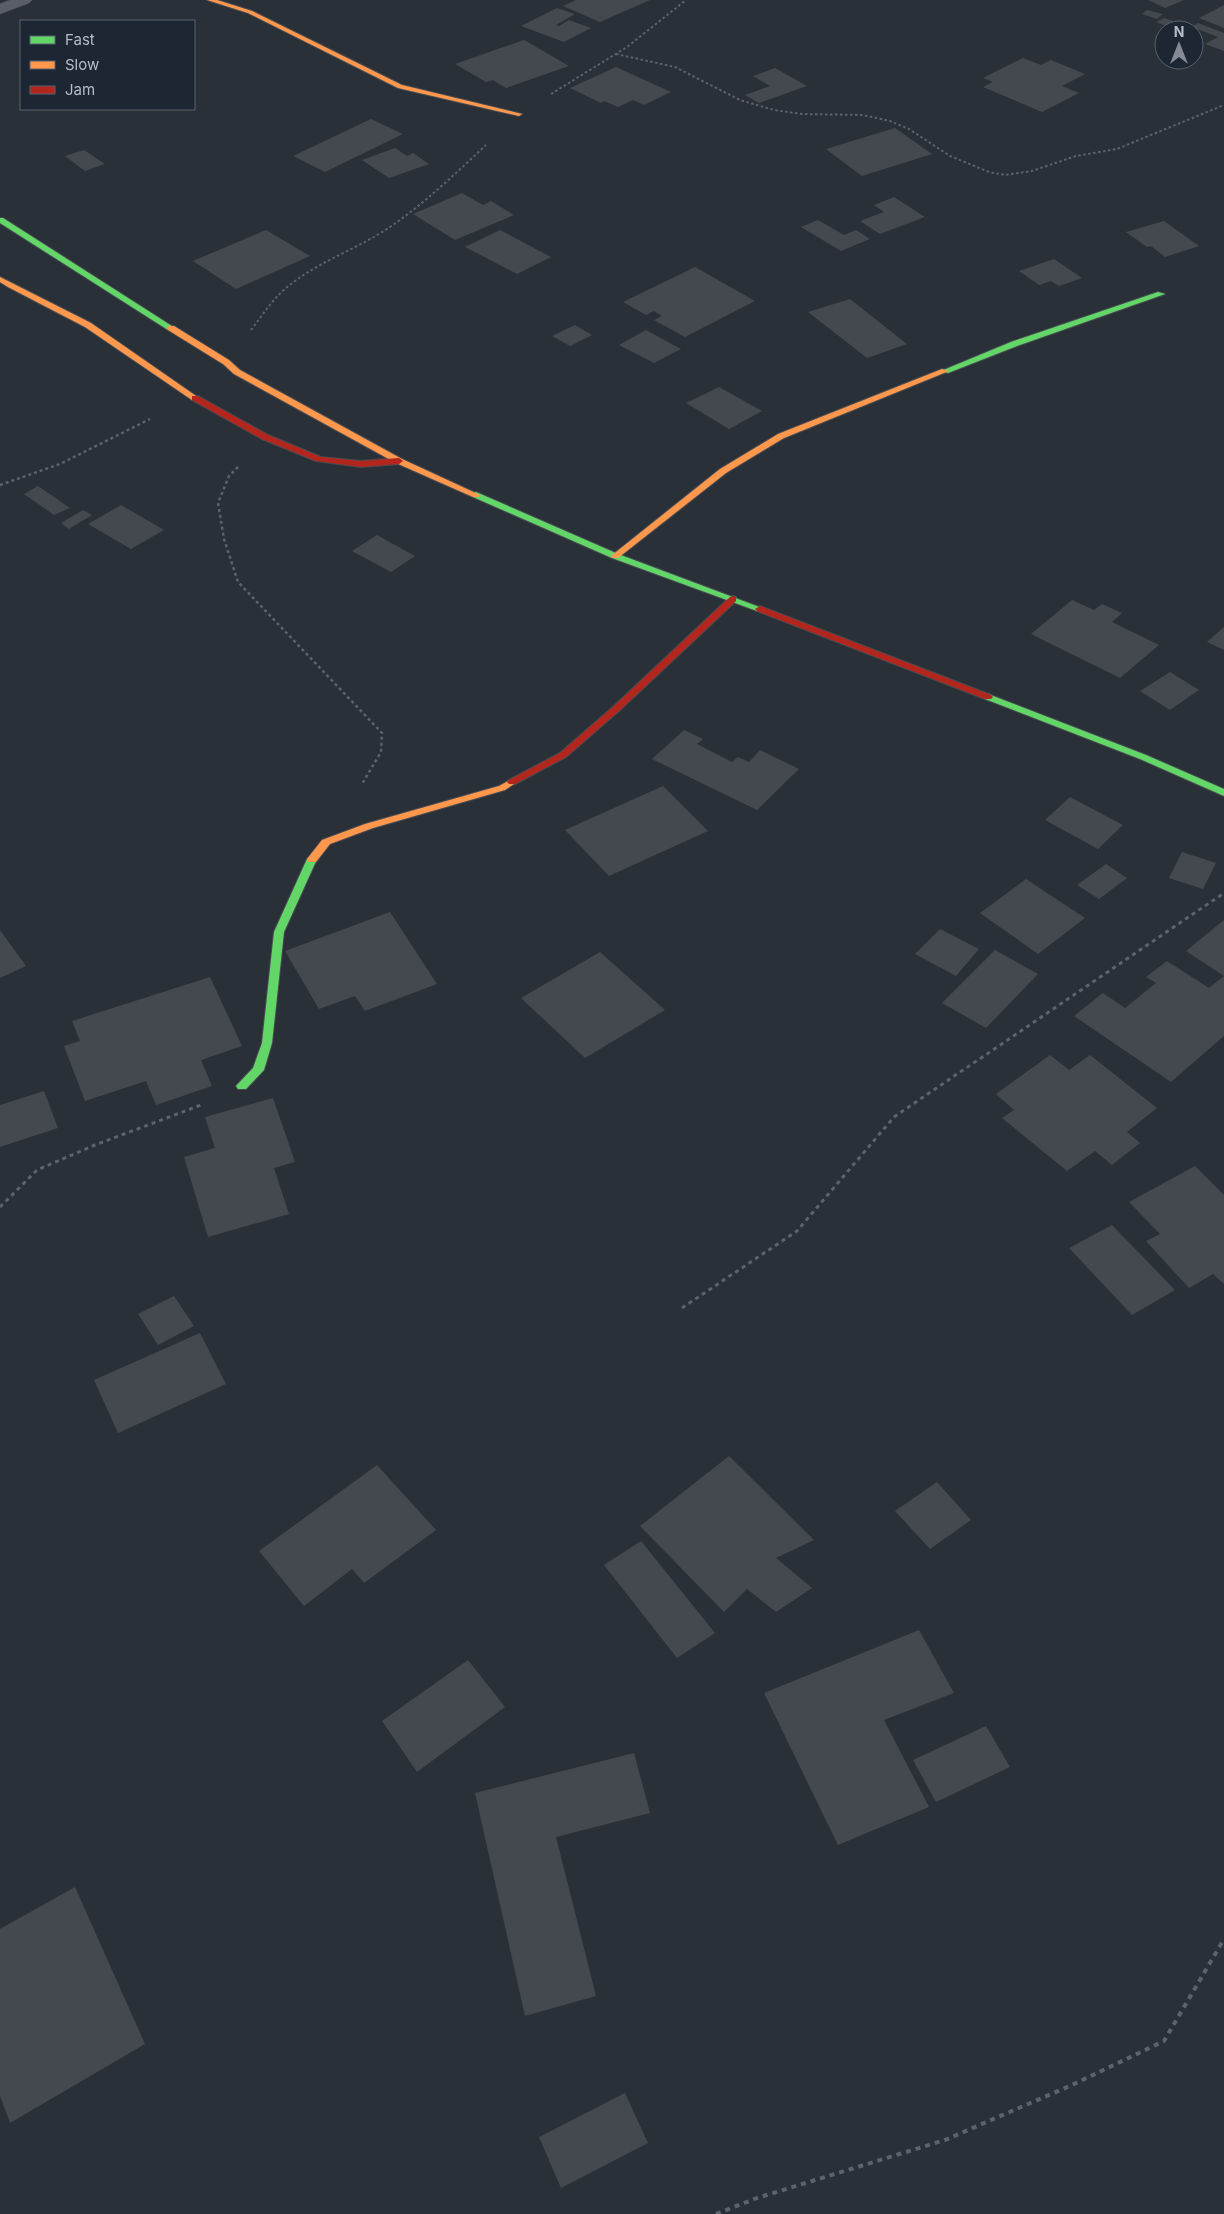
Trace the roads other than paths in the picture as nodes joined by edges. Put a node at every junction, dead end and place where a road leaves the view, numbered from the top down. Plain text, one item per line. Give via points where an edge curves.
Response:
1 (24, 0) edge
2 (210, 0) edge
3 (0, 9) edge
4 (519, 114) road end
5 (0, 220) edge
6 (0, 279) edge
7 (8, 290) edge
8 (1161, 294) dead end
9 (399, 461) junction
10 (614, 556) junction
11 (733, 599) junction
12 (1224, 793) edge
13 (242, 1086) road end

1 - 3 street
2 - 4 street via 250,12 400,87
5 - 9 street via 237,372
6 - 7 street
7 - 9 street via 87,325 166,381 265,437 319,459 361,464
8 - 10 street via 1014,344 781,436 723,471
9 - 10 street
10 - 11 street
11 - 12 street via 1143,757
11 - 13 street via 563,755 502,788 369,826 326,842 313,856 279,932 267,1044 258,1070

